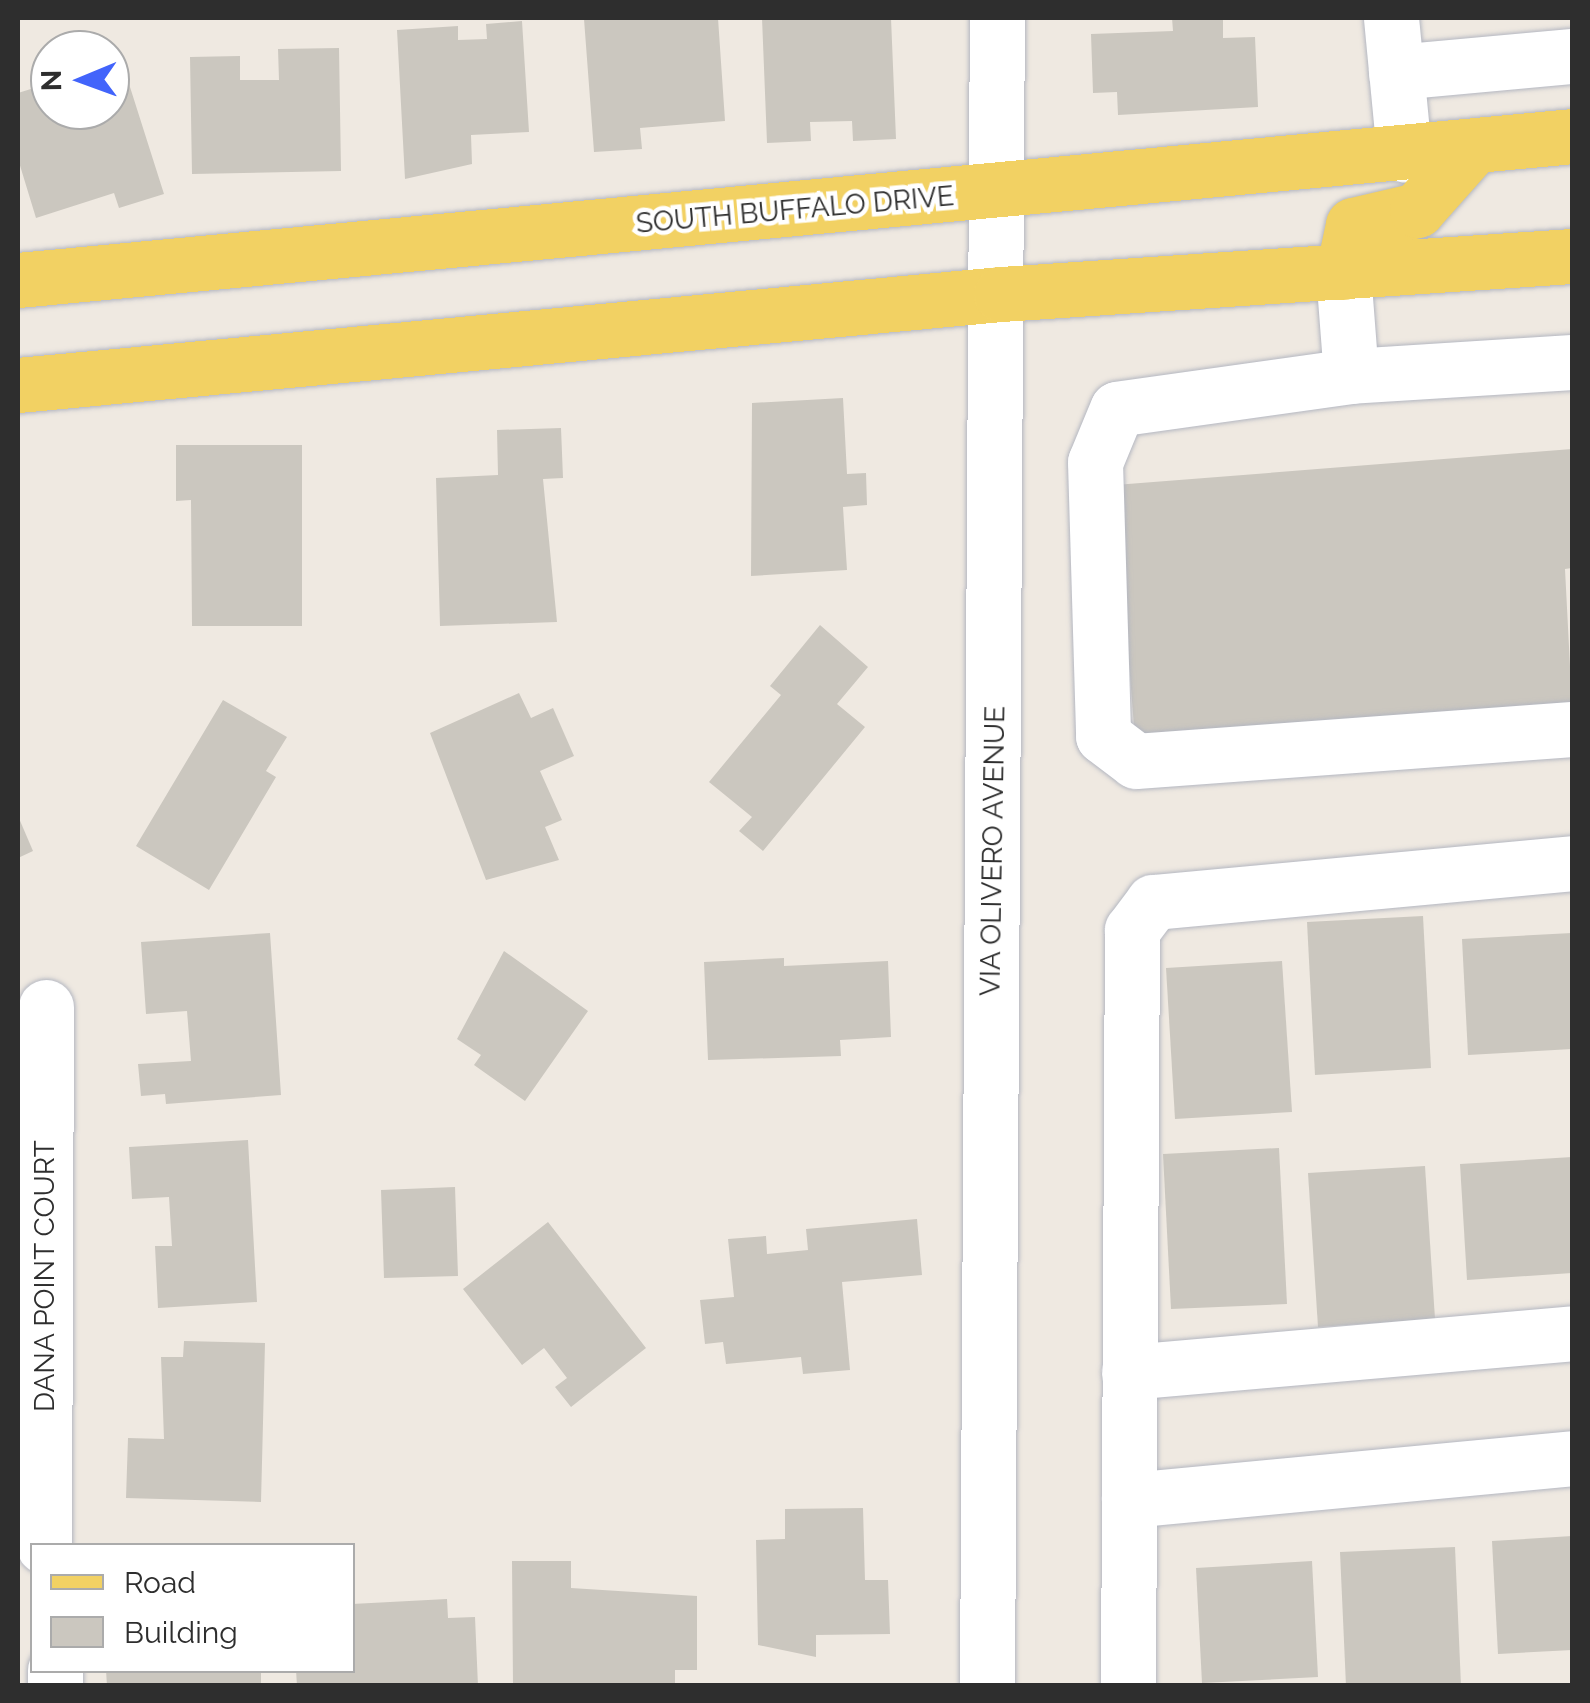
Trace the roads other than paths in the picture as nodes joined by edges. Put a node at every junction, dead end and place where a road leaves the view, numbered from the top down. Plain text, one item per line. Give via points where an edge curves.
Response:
1 (998, 18) edge
2 (1391, 18) edge
3 (1572, 56) edge
4 (1396, 72) junction
5 (1572, 136) edge
6 (1473, 146) junction
7 (1404, 154) junction
8 (1002, 192) junction
9 (1572, 256) edge
10 (1344, 272) junction
11 (18, 280) edge
12 (1000, 294) junction
13 (1572, 362) edge
14 (1351, 376) junction
15 (18, 385) edge
16 (1572, 729) edge
17 (1572, 864) edge
18 (46, 1006) dead end
19 (1572, 1334) edge
20 (1130, 1372) junction
21 (1572, 1458) edge
22 (1129, 1500) junction
23 (44, 1543) edge
24 (987, 1686) edge
25 (1128, 1686) edge

1 - 8 street, VIA OLIVERO AVENUE
2 - 4 street
3 - 4 street
4 - 7 street
5 - 6 main road, SOUTH BUFFALO DRIVE
6 - 7 main road, SOUTH BUFFALO DRIVE
6 - 10 main road via 1417,210 1353,224
7 - 8 main road, SOUTH BUFFALO DRIVE
8 - 11 main road, SOUTH BUFFALO DRIVE
8 - 12 street, VIA OLIVERO AVENUE
9 - 10 main road
10 - 12 main road
10 - 14 street
12 - 15 main road
12 - 24 street, VIA OLIVERO AVENUE
13 - 14 street
14 - 16 street via 1116,409 1095,462 1103,736 1136,761
17 - 20 street via 1153,902 1132,930
18 - 23 street, DANA POINT COURT
19 - 20 street
20 - 22 street
21 - 22 street
22 - 25 street

